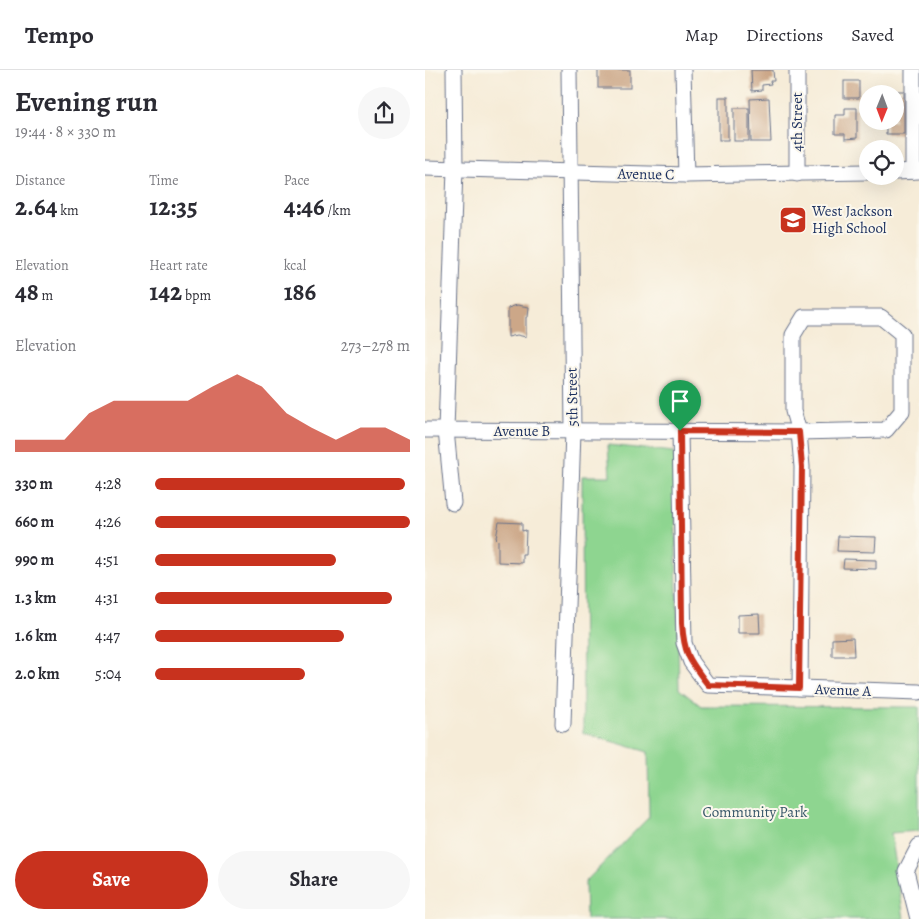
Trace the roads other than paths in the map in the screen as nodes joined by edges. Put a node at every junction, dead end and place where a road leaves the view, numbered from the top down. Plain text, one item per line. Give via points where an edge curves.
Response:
1 (454, 70) edge
2 (569, 70) edge
3 (683, 70) edge
4 (797, 70) edge
5 (913, 70) edge
6 (425, 168) edge
7 (455, 169) junction
8 (916, 171) edge
9 (569, 172) junction
10 (859, 172) edge
11 (797, 174) junction
12 (685, 175) junction
13 (425, 430) edge
14 (446, 430) junction
15 (573, 431) junction
16 (680, 431) junction
17 (799, 432) junction
18 (453, 504) dead end
19 (799, 688) junction
20 (919, 692) edge
21 (563, 724) dead end
22 (919, 846) edge
23 (917, 919) edge

1 - 7 street
2 - 9 street, 5th Street
3 - 12 street
4 - 11 street, 4th Street
5 - 8 street
6 - 7 street, Avenue C
7 - 9 street, Avenue C
7 - 14 street
9 - 12 street, Avenue C
9 - 15 street, 5th Street
10 - 11 street, Avenue C
11 - 12 street, Avenue C
13 - 14 street, Avenue B
14 - 15 street, Avenue B
14 - 18 street
15 - 16 street, Avenue B
15 - 21 street, 5th Street
16 - 17 street, Avenue B
16 - 19 street, Avenue A via 684,642 691,662 708,685
17 - 17 street via 793,411 793,336 804,317 881,318 902,334 902,411 886,430
17 - 19 street via 802,467
19 - 20 street, Avenue A
22 - 23 street via 906,870

